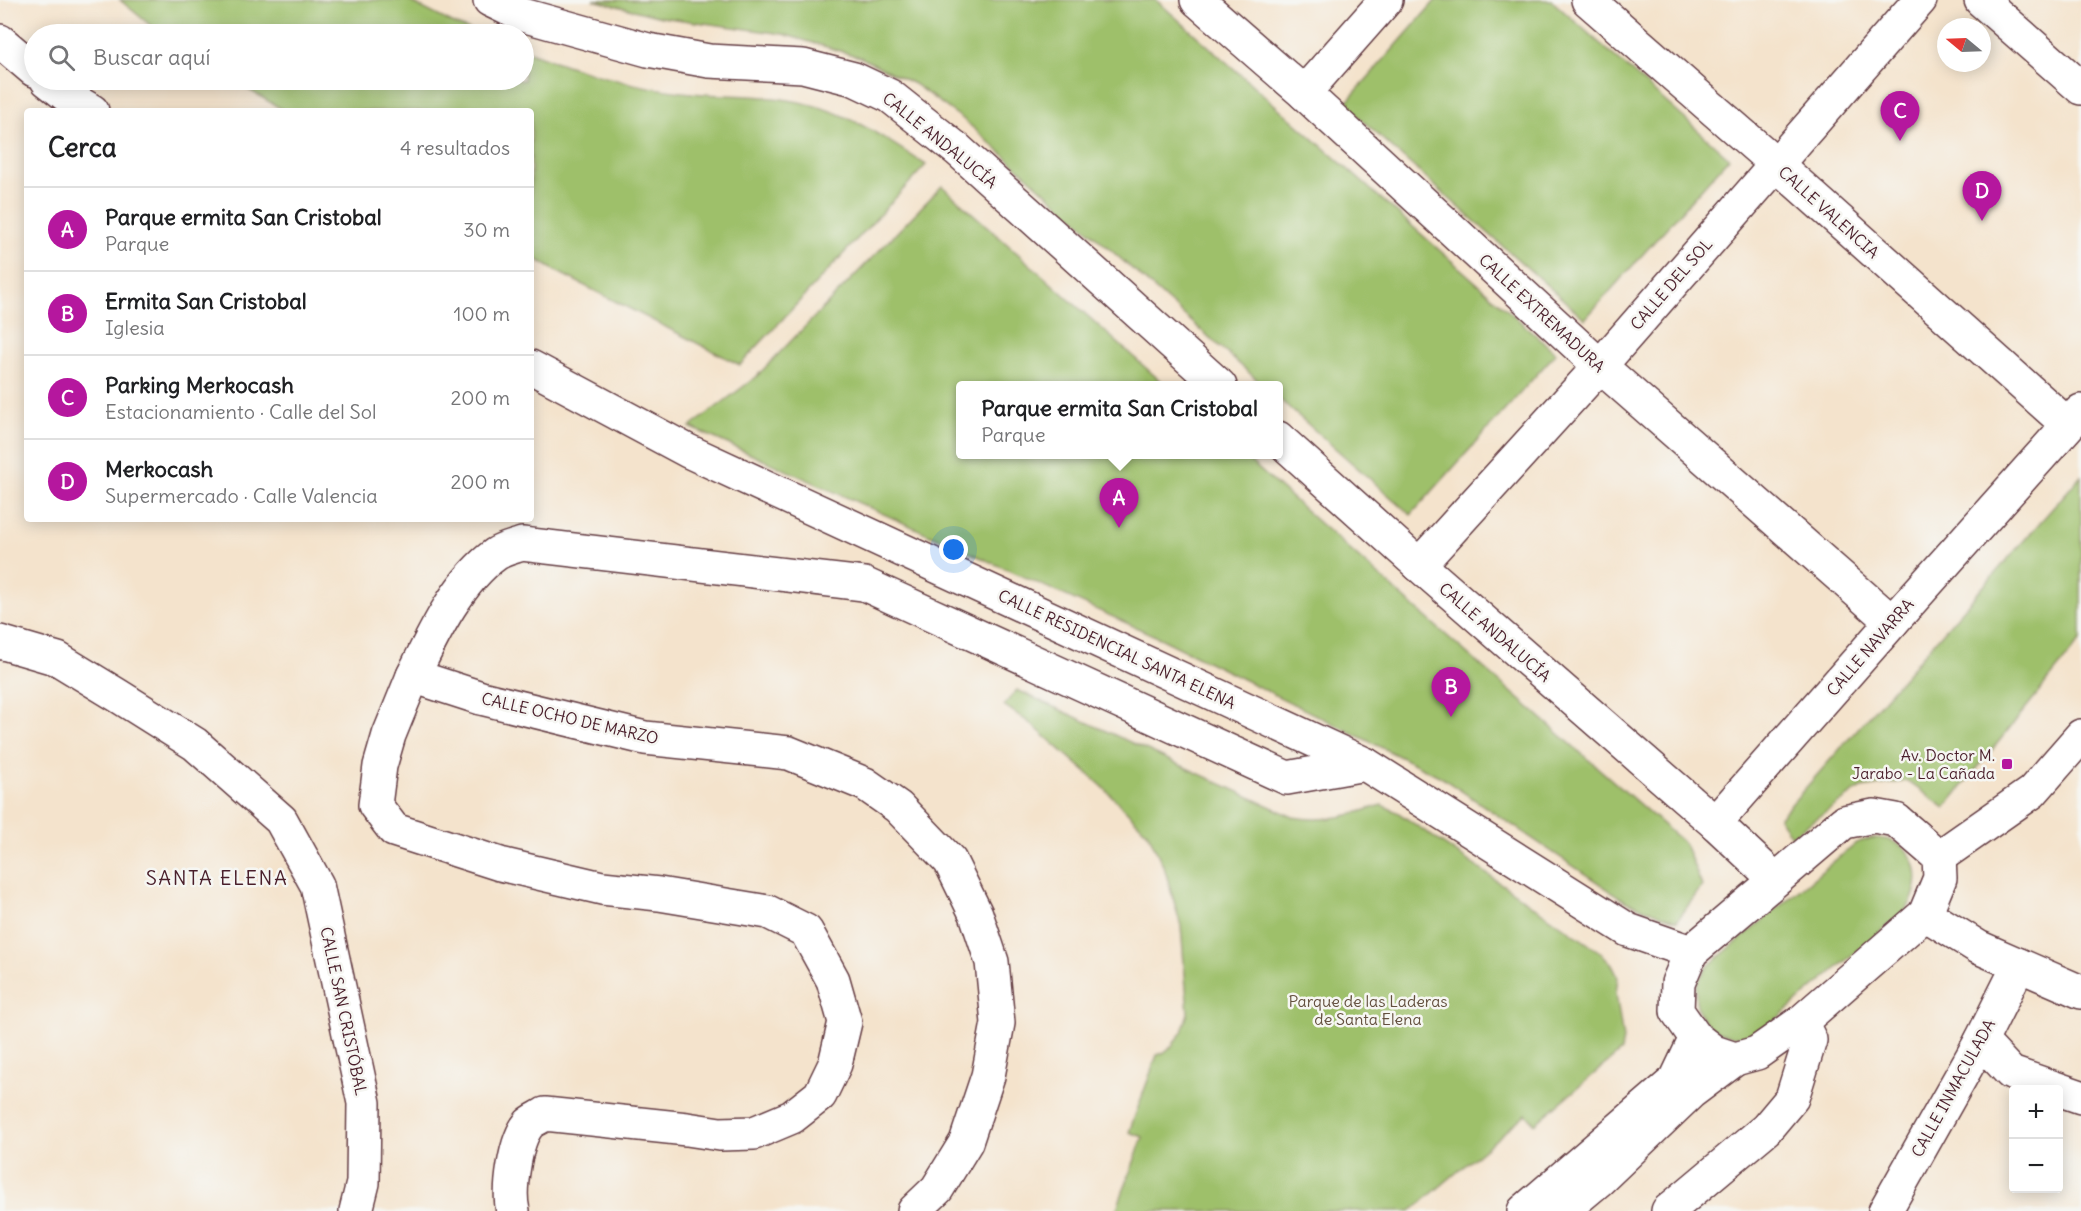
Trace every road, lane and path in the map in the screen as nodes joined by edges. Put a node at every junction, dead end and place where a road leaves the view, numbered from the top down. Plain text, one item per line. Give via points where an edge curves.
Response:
1 (490, 0) edge
2 (1197, 0) edge
3 (1386, 0) edge
4 (1588, 0) edge
5 (1920, 0) edge
6 (1981, 0) edge
7 (0, 41) edge
8 (24, 61) edge
9 (2081, 88) edge
10 (60, 90) edge
11 (1304, 93) junction
12 (87, 108) edge
13 (1776, 164) junction
14 (1600, 366) junction
15 (534, 369) edge
16 (1214, 381) edge
17 (2075, 418) edge
18 (1283, 443) edge
19 (1419, 566) junction
20 (1892, 622) junction
21 (0, 642) edge
22 (413, 676) junction
23 (2081, 736) edge
24 (1365, 764) junction
25 (1715, 823) junction
26 (1939, 857) junction
27 (1775, 879) junction
28 (1925, 914) junction
29 (1691, 952) junction
30 (2019, 965) junction
31 (2081, 992) edge
32 (1801, 1022) junction
33 (1696, 1038) junction
34 (1981, 1041) junction
35 (1736, 1059) junction
36 (2081, 1097) edge
37 (356, 1211) edge
38 (513, 1211) edge
39 (914, 1211) edge
40 (1524, 1211) edge
41 (1562, 1211) edge
42 (1668, 1211) edge
43 (1885, 1211) edge

1 - 16 street, CALLE ANDALUCÍA via 519,14 648,50 709,61 803,66 854,79 890,96 958,150
2 - 11 street, CALLE EXTREMADURA
3 - 11 street
4 - 13 street, CALLE VALENCIA
5 - 13 street, CALLE DEL SOL
6 - 9 street
7 - 8 street
10 - 12 street
11 - 14 street, CALLE EXTREMADURA
13 - 14 street, CALLE DEL SOL
13 - 17 street, CALLE VALENCIA
14 - 19 street, CALLE DEL SOL
14 - 20 street, CALLE EXTREMADURA
15 - 24 street, CALLE RESIDENCIAL SANTA ELENA via 688,451
17 - 20 street, CALLE NAVARRA
18 - 19 street, CALLE ANDALUCÍA
19 - 25 street, CALLE ANDALUCÍA
20 - 25 street, CALLE NAVARRA
21 - 37 street, CALLE SAN CRISTÓBAL via 58,659 195,744 281,820 317,885 364,1103 363,1183
22 - 24 street via 438,626 482,566 499,552 522,544 864,584 1287,778
22 - 38 street via 389,735 375,805 394,831 500,864 602,888 768,912 806,931 833,980 845,1022 835,1064 820,1095 792,1116 754,1133 720,1134 545,1114 530,1124 519,1143 510,1200
22 - 39 street, CALLE OCHO DE MARZO via 481,698 645,738 789,753 865,784 898,807 950,861 976,914 992,962 998,1023 988,1076 966,1142 937,1189
23 - 26 street via 2032,792
24 - 29 street, CALLE RESIDENCIAL SANTA ELENA via 1628,930
25 - 27 street
26 - 27 street via 1896,820 1874,816 1844,822
26 - 28 street via 1940,878
27 - 29 street
28 - 30 street via 1978,947
28 - 32 street
29 - 33 street via 1678,983 1677,1011
30 - 31 street
30 - 34 street, CALLE INMACULADA
32 - 35 street via 1757,1053
32 - 42 street via 1810,1040 1792,1098 1766,1129
33 - 35 street via 1714,1053
33 - 40 street via 1676,1080
34 - 36 street via 2011,1073
34 - 43 street, CALLE INMACULADA
35 - 41 street via 1691,1092

